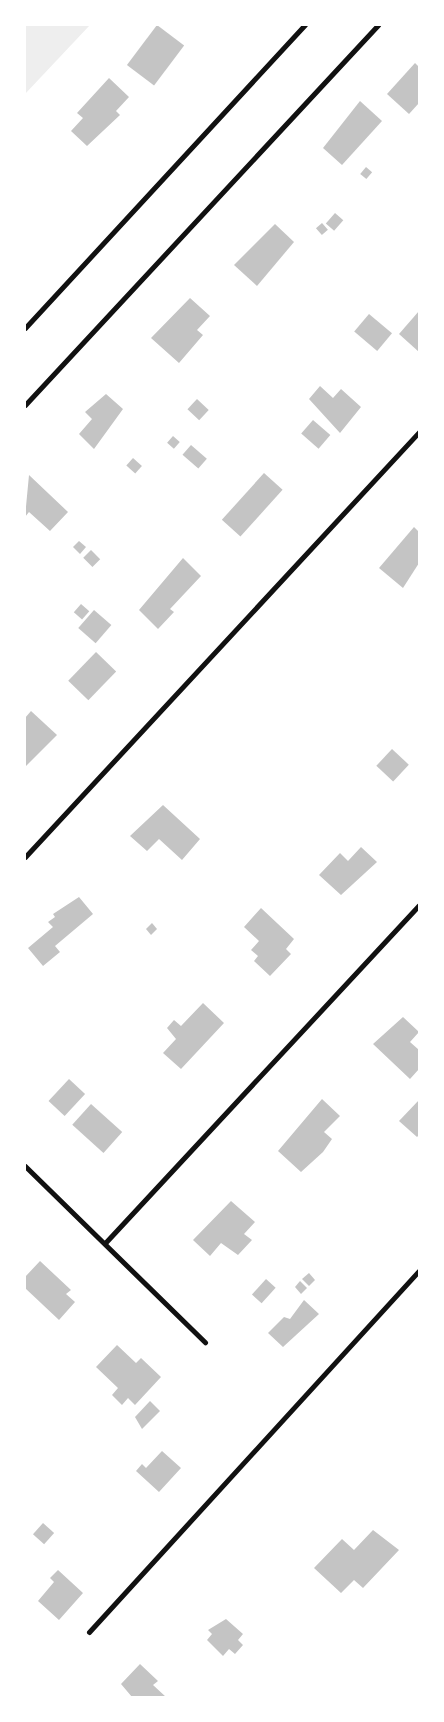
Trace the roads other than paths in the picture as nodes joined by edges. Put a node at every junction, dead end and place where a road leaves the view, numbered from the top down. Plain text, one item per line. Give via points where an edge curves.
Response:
1 (305, 25) edge
2 (378, 25) edge
3 (25, 328) edge
4 (25, 405) edge
5 (419, 432) edge
6 (25, 857) edge
7 (419, 905) edge
8 (25, 1166) edge
9 (105, 1243) junction
10 (419, 1271) edge
11 (204, 1342) dead end
12 (89, 1632) dead end

1 - 3 street
2 - 4 street
5 - 6 street
7 - 9 street
8 - 9 street
9 - 11 street
10 - 12 street

